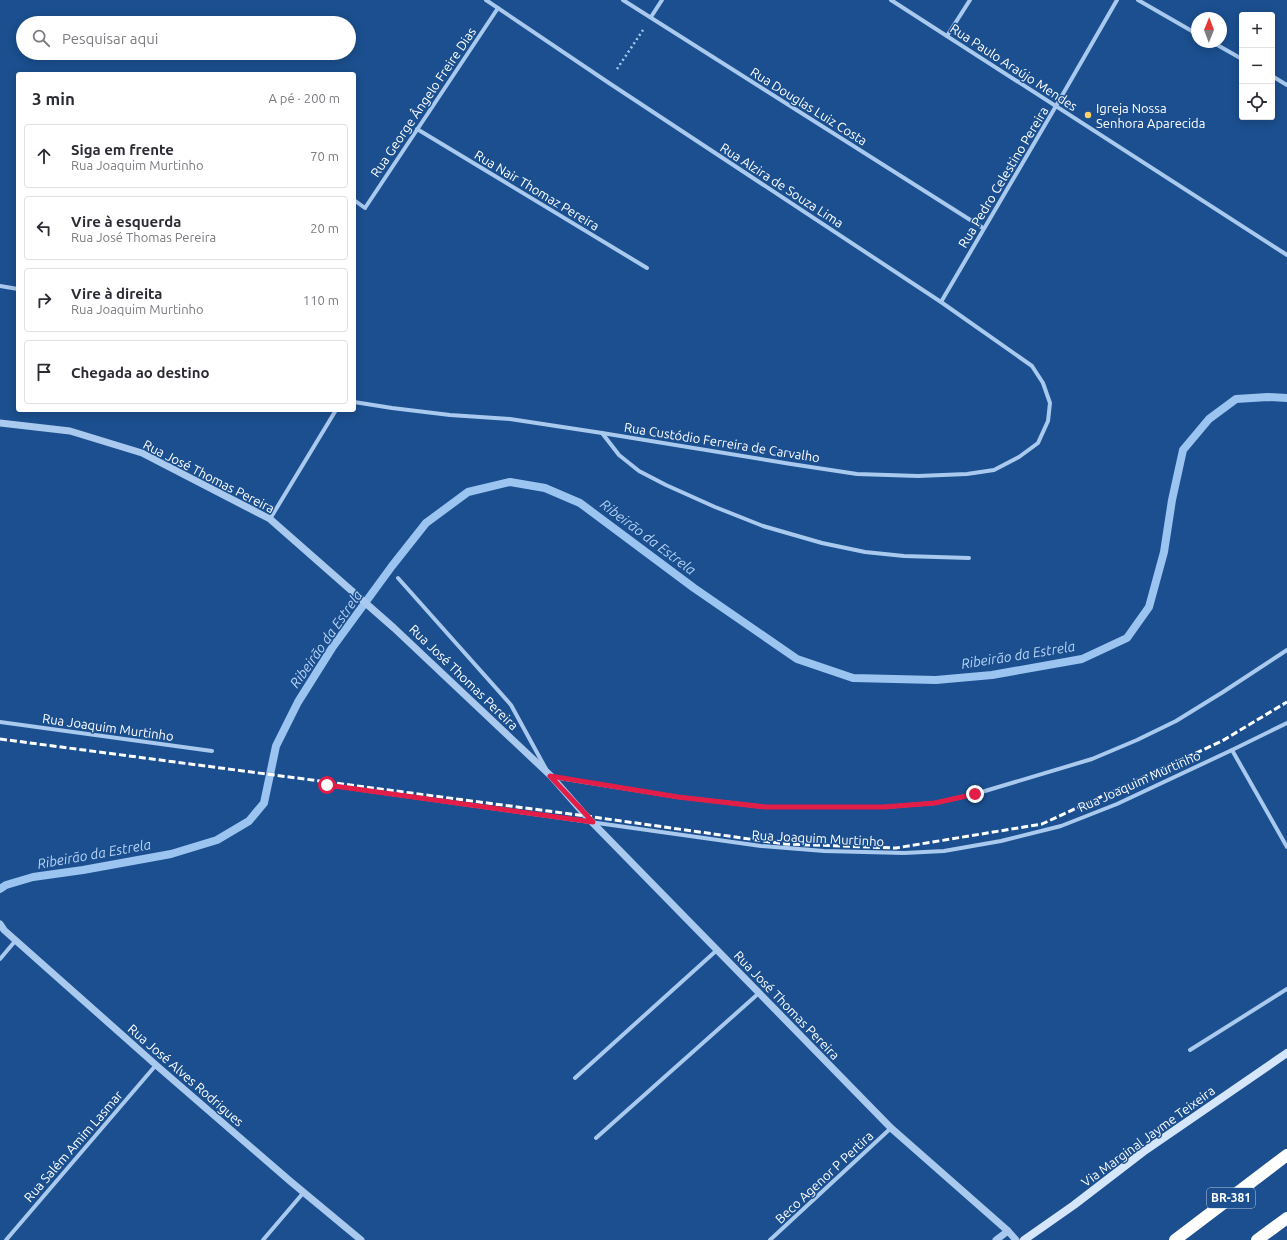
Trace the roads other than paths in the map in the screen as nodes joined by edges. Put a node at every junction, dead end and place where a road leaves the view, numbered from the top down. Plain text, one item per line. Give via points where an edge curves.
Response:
1 (486, 0) edge
2 (623, 0) edge
3 (662, 0) edge
4 (891, 0) edge
5 (970, 0) edge
6 (1117, 0) edge
7 (1138, 0) edge
8 (498, 8) junction
9 (651, 17) junction
10 (1191, 31) edge
11 (947, 36) junction
12 (1223, 48) edge
13 (1239, 57) edge
14 (1275, 78) edge
15 (1287, 85) edge
16 (1056, 106) junction
17 (417, 129) junction
18 (356, 201) edge
19 (983, 228) junction
20 (1287, 255) edge
21 (647, 268) dead end
22 (0, 286) edge
23 (16, 289) edge
24 (941, 302) junction
25 (356, 402) edge
26 (1050, 403) joint
27 (335, 412) edge
28 (0, 423) edge
29 (602, 433) junction
30 (270, 519) junction
31 (969, 558) dead end
32 (398, 578) dead end
33 (1287, 650) edge
34 (0, 722) edge
35 (1287, 723) edge
36 (1232, 750) junction
37 (212, 752) dead end
38 (550, 776) junction
39 (327, 785) dead end
40 (593, 822) junction
41 (1287, 847) edge
42 (2, 927) edge
43 (16, 940) junction
44 (717, 950) junction
45 (0, 959) edge
46 (1287, 989) edge
47 (759, 993) junction
48 (1190, 1050) dead end
49 (1287, 1053) edge
50 (156, 1065) junction
51 (575, 1078) dead end
52 (891, 1128) junction
53 (596, 1138) dead end
54 (1287, 1155) edge
55 (304, 1192) junction
56 (1287, 1218) edge
57 (1008, 1231) junction
58 (6, 1240) edge
59 (263, 1240) edge
60 (361, 1240) edge
61 (770, 1240) edge
62 (996, 1240) edge
63 (1016, 1240) edge
64 (1024, 1240) edge
65 (1175, 1240) edge
66 (1257, 1240) edge

1 - 8 street, Rua Alzira de Souza Lima
2 - 9 street, Rua Douglas Luiz Costa
3 - 9 street
4 - 11 street, Rua Paulo Araújo Mendes
5 - 11 street
6 - 16 street, Rua Pedro Celestino Pereira
7 - 10 street
8 - 17 street, Rua George Ângelo Freire Dias
8 - 24 street, Rua Alzira de Souza Lima
9 - 19 street, Rua Douglas Luiz Costa
11 - 16 street, Rua Paulo Araújo Mendes
12 - 13 street
14 - 15 street
16 - 19 street, Rua Pedro Celestino Pereira
16 - 20 street, Rua Paulo Araújo Mendes
17 - 18 street, Rua George Ângelo Freire Dias via 366,208
17 - 21 street, Rua Nair Thomaz Pereira
19 - 24 street, Rua Pedro Celestino Pereira
22 - 23 street
24 - 26 street, Rua Alzira de Souza Lima via 1032,366 1043,383
25 - 29 street, Rua Custódio Ferreira de Carvalho via 450,416 510,419
26 - 29 street, Rua Custódio Ferreira de Carvalho via 1048,421 1038,443 994,470 967,474 857,474
27 - 30 street
28 - 30 street, Rua José Thomas Pereira via 70,431 142,454
29 - 31 street via 619,455 639,470 666,485 763,526 865,552
30 - 38 street, Rua José Thomas Pereira via 394,628
32 - 38 street, Rua José Thomas Pereira via 512,705
33 - 38 street via 1223,692 1137,740 1092,758 975,794 935,803 884,807 765,807 678,797
34 - 37 street, Rua Joaquim Murtinho
35 - 36 street, Rua Joaquim Murtinho
36 - 40 street, Rua Joaquim Murtinho via 1117,804 1061,826 1001,841 944,851 896,853 761,846
36 - 41 street
38 - 40 street, Rua José Thomas Pereira
39 - 40 street, Rua Joaquim Murtinho
40 - 44 street, Rua José Thomas Pereira
42 - 43 street, Rua José Alves Rodrigues
43 - 45 street
43 - 50 street, Rua José Alves Rodrigues
44 - 47 street, Rua José Thomas Pereira
44 - 51 street
46 - 48 street
47 - 52 street, Rua José Thomas Pereira
47 - 53 street
49 - 64 main road, Via Marginal Jayme Teixeira via 1143,1152
50 - 55 street, Rua José Alves Rodrigues
50 - 58 street, Rua Salém Amim Lasmar
52 - 57 street, Rua José Thomas Pereira
52 - 61 street, Beco Agenor P Pertira
54 - 65 highway, BR-381
55 - 59 street
55 - 60 street, Rua José Alves Rodrigues
56 - 66 highway
57 - 62 street
57 - 63 street, Rua José Thomas Pereira

